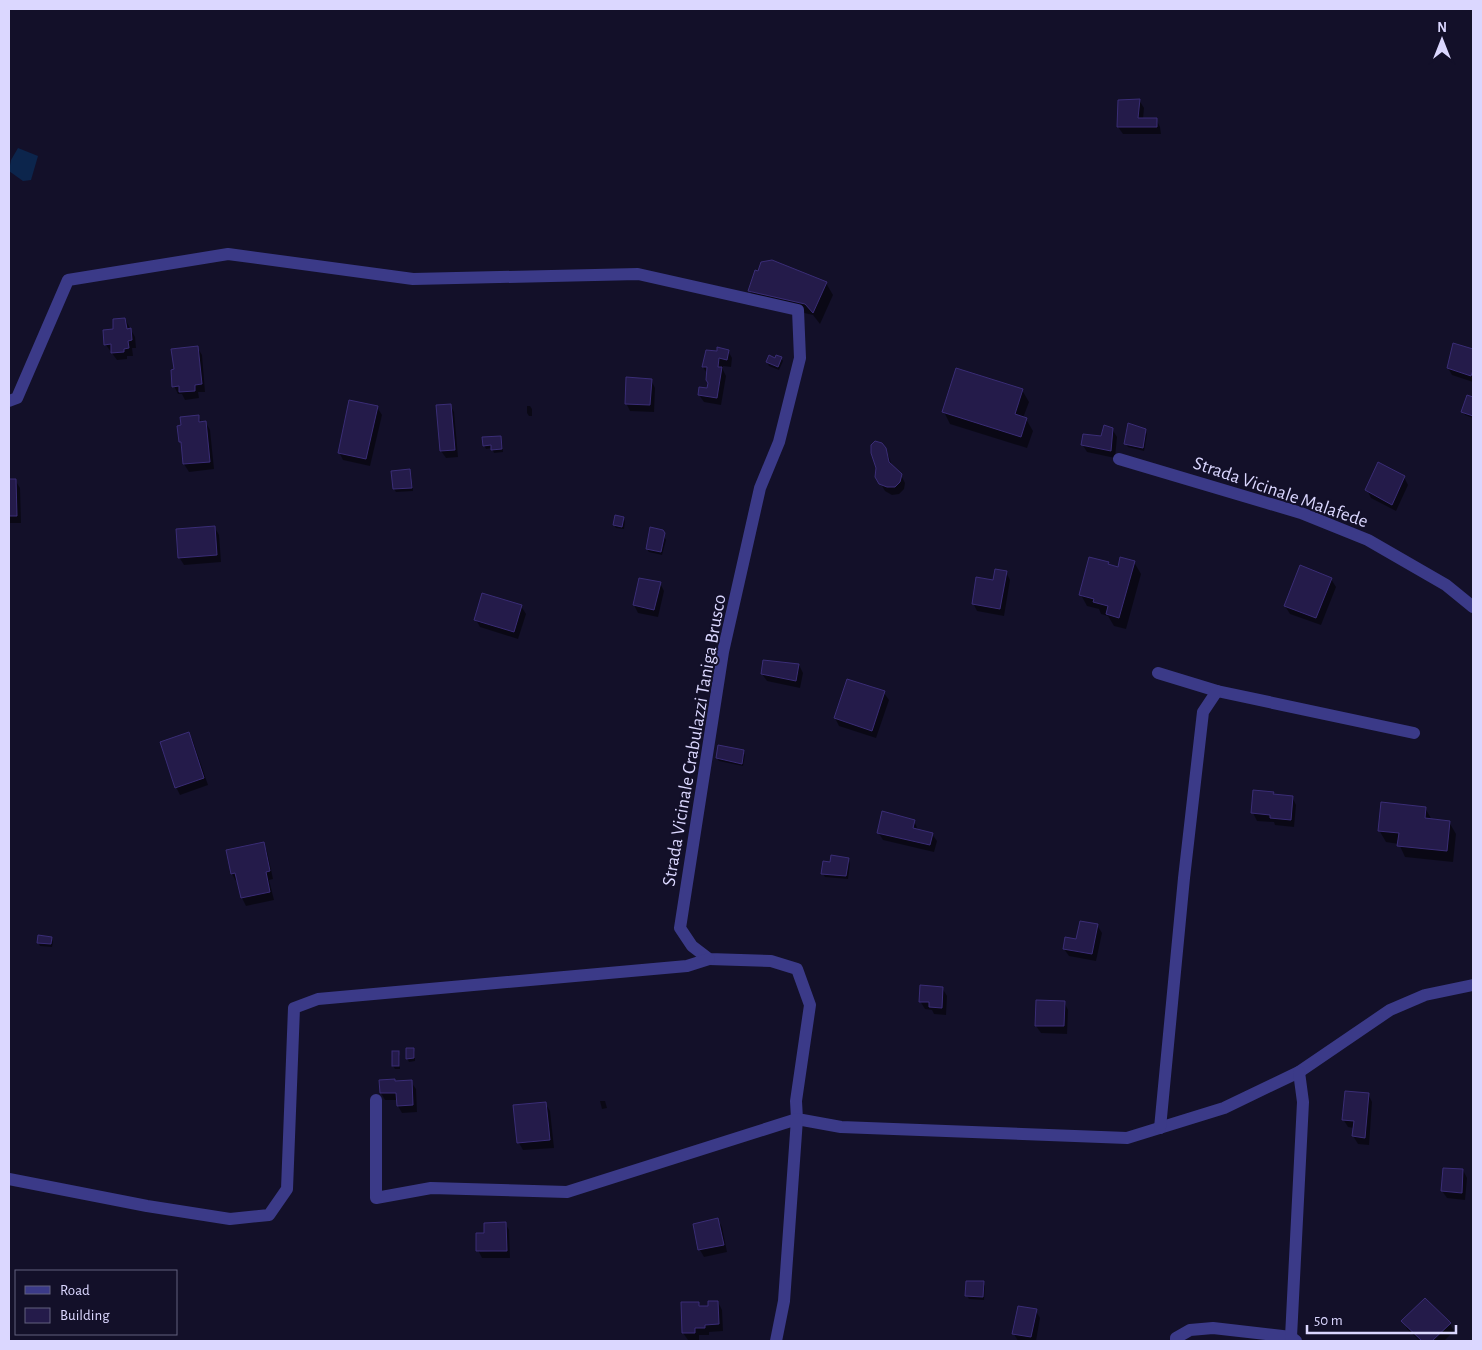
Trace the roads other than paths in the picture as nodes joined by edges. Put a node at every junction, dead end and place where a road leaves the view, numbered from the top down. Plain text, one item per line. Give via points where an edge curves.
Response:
1 (9, 401) edge
2 (1119, 459) dead end
3 (1473, 607) edge
4 (1158, 673) dead end
5 (1217, 690) junction
6 (1414, 733) dead end
7 (709, 959) junction
8 (1473, 985) edge
9 (1299, 1072) junction
10 (376, 1100) dead end
11 (797, 1119) junction
12 (1160, 1128) junction
13 (9, 1179) edge
14 (1294, 1339) edge
15 (776, 1341) edge
16 (1176, 1341) edge

1 - 7 street, Strada Vicinale Crabulazzi Taniga Brusco via 16,398 68,280 228,254 413,279 638,274 798,310 800,358 779,442 760,488 723,652 680,928 692,946
2 - 3 street, Strada Vicinale Malafede via 1301,514 1368,540 1446,585
4 - 5 street
5 - 6 street
5 - 12 street via 1202,712
7 - 11 street via 771,961 797,969 810,1005 796,1101
7 - 13 street via 687,966 318,1000 294,1008 286,1189 269,1215 230,1219
8 - 9 street via 1426,995 1390,1010
9 - 12 street via 1224,1108
9 - 14 street via 1303,1102
10 - 11 street via 376,1198 431,1188 567,1192
11 - 12 street via 841,1127 1127,1138
11 - 15 street via 784,1301
14 - 16 street via 1213,1328 1190,1330

